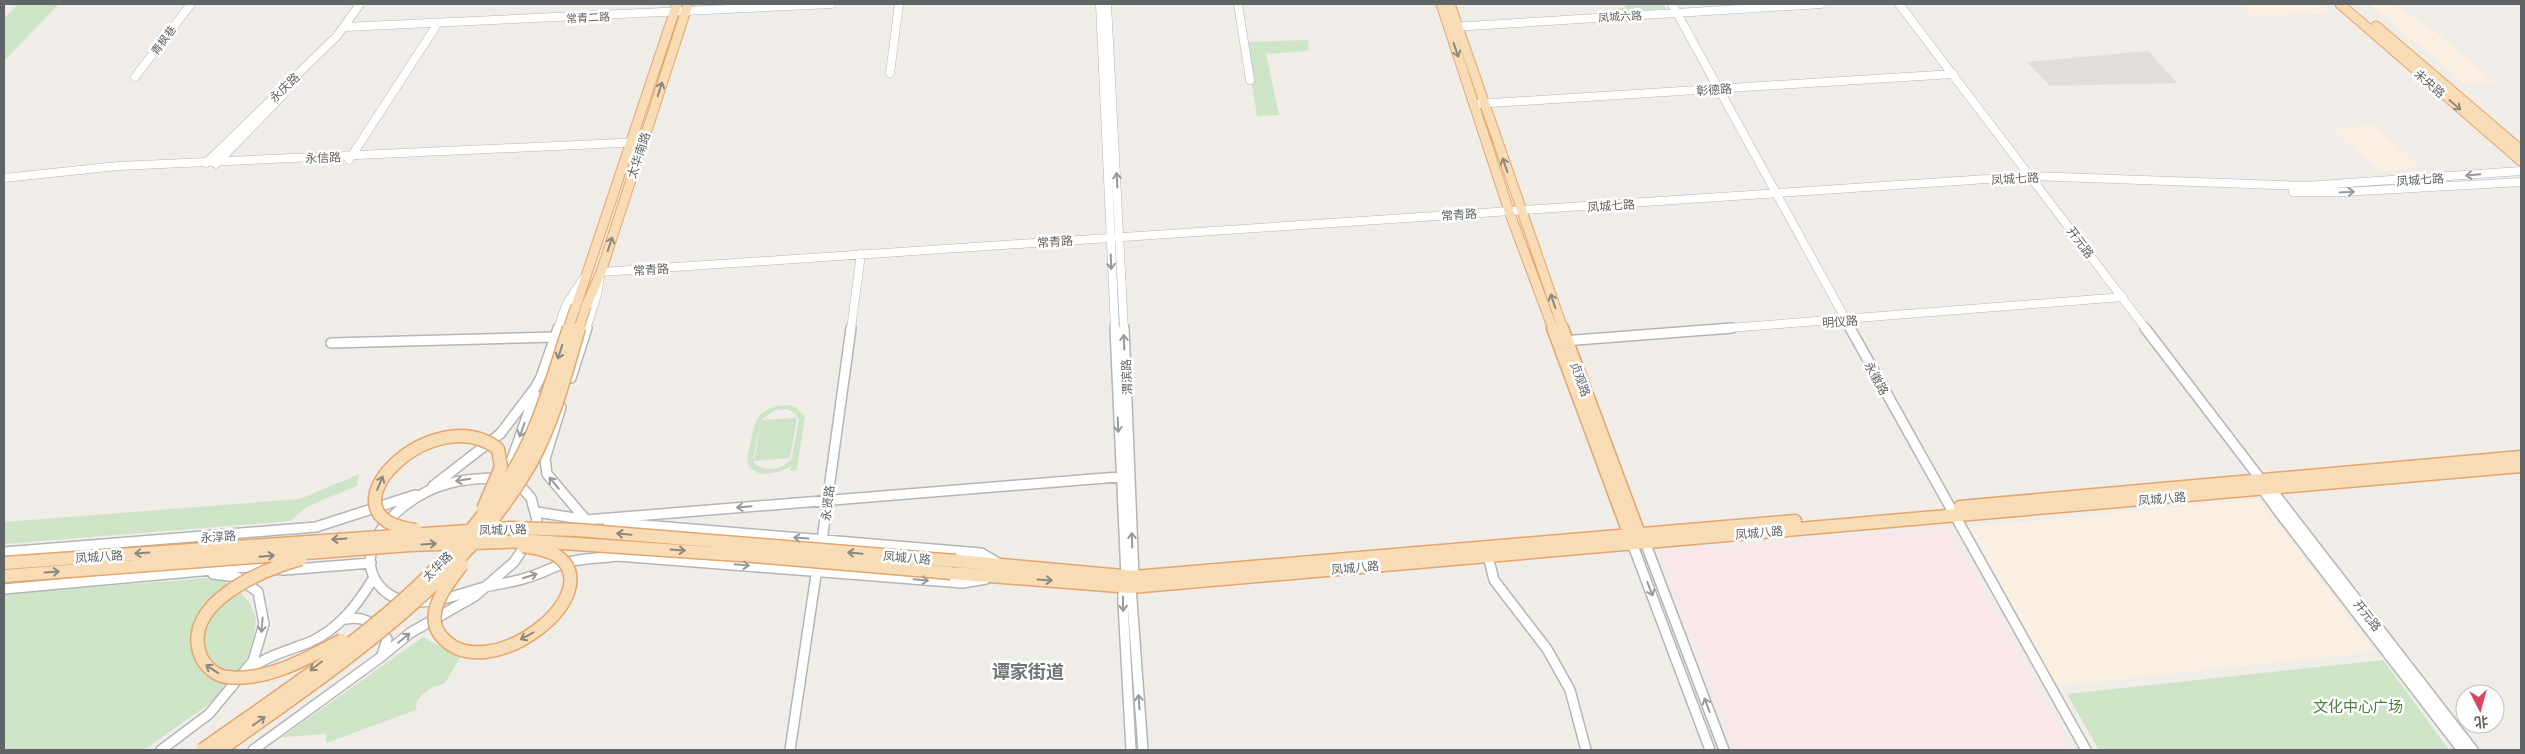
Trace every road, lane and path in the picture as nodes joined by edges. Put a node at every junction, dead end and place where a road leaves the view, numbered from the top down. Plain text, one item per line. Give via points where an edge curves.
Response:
1 (191, 4) edge
2 (360, 4) edge
3 (366, 4) edge
4 (831, 4) edge
5 (899, 4) edge
6 (1100, 4) edge
7 (1107, 4) edge
8 (1238, 4) edge
9 (1441, 4) edge
10 (1450, 4) edge
11 (1672, 4) edge
12 (1822, 4) edge
13 (1899, 4) edge
14 (2340, 4) edge
15 (2350, 4) edge
16 (687, 8) edge
17 (675, 9) edge
18 (1677, 13) junction
19 (438, 23) junction
20 (1453, 26) junction
21 (348, 27) junction
22 (890, 73) dead end
23 (1953, 74) junction
24 (135, 77) dead end
25 (1250, 80) dead end
26 (1719, 89) junction
27 (1479, 104) junction
28 (642, 145) junction
29 (629, 146) junction
30 (2521, 150) edge
31 (350, 158) junction
32 (2521, 162) edge
33 (210, 164) junction
34 (2521, 171) edge
35 (2034, 179) junction
36 (4, 180) edge
37 (2521, 182) edge
38 (1779, 196) junction
39 (1517, 213) junction
40 (1115, 237) junction
41 (861, 254) junction
42 (601, 272) junction
43 (588, 273) junction
44 (2123, 297) junction
45 (581, 306) junction
46 (1846, 320) junction
47 (554, 337) junction
48 (1562, 341) junction
49 (331, 343) dead end
50 (543, 373) junction
51 (2521, 457) edge
52 (2521, 466) edge
53 (1125, 476) junction
54 (500, 478) junction
55 (2265, 486) junction
56 (427, 492) junction
57 (827, 500) junction
58 (504, 503) junction
59 (1953, 511) junction
60 (537, 512) junction
61 (481, 517) junction
62 (586, 520) junction
63 (667, 528) junction
64 (442, 532) junction
65 (1637, 539) junction
66 (164, 540) junction
67 (822, 540) junction
68 (490, 541) junction
69 (340, 550) junction
70 (1486, 551) junction
71 (4, 552) edge
72 (643, 558) junction
73 (4, 563) edge
74 (371, 563) junction
75 (954, 567) junction
76 (195, 571) junction
77 (817, 571) junction
78 (1000, 571) junction
79 (4, 576) edge
80 (141, 578) junction
81 (373, 579) junction
82 (1128, 582) junction
83 (483, 588) junction
84 (4, 589) edge
85 (343, 620) junction
86 (371, 626) junction
87 (382, 656) junction
88 (229, 690) junction
89 (161, 750) edge
90 (202, 750) edge
91 (220, 750) edge
92 (252, 750) edge
93 (790, 750) edge
94 (1131, 750) edge
95 (1143, 750) edge
96 (1586, 750) edge
97 (1710, 750) edge
98 (1724, 750) edge
99 (2086, 750) edge
100 (2462, 750) edge
101 (2473, 750) edge

1 - 24 street, 青枫巷
2 - 21 street, 永庆路
3 - 21 street, 永庆路
4 - 16 street, 常青二路
5 - 22 street
6 - 40 street, 渭滨路
40 -> 7 street, 渭滨路
8 - 25 street
9 - 20 main road, 贞观路
10 - 20 main road, 贞观路
11 - 18 street, 永徽路
12 - 18 street, 凤城六路
13 - 23 street, 开元路
14 -> 32 main road, 未央路
15 - 30 main road, 未央路
16 - 17 street, 常青二路
28 -> 16 main road, 太华南路
17 - 19 street, 常青二路
17 - 29 main road, 太华南路
18 - 20 street, 凤城六路
18 - 26 street, 永徽路
19 - 21 street, 常青二路
19 - 31 street
20 - 27 main road, 贞观路
21 - 33 street, 永庆路
23 - 26 street, 彰德路
23 - 35 street, 开元路
26 - 27 street, 彰德路
26 - 38 street, 永徽路
27 - 39 main road, 贞观路
28 - 29 street, 永信路
42 -> 28 main road, 太华南路
29 - 31 street, 永信路
29 - 43 main road, 太华南路
31 - 33 street, 永信路
33 - 36 street, 永信路
34 -> 35 street, 凤城七路 via 2305,186
35 -> 37 street, 凤城七路 via 2311,193
35 - 38 street, 凤城七路
35 - 44 street, 开元路
38 - 39 street, 凤城七路
38 - 46 street, 永徽路
39 - 40 street, 常青路
39 - 48 main road, 贞观路
40 - 41 street, 常青路
40 - 53 street, 渭滨路
41 - 42 street, 常青路
41 - 57 street, 永贤路
42 - 45 main road, 太华南路
62 -> 42 street via 547,474 545,459 588,327
43 - 45 main road, 太华南路
43 - 47 street via 566,305
44 - 46 street, 明仪路
44 - 55 street, 开元路
45 - 58 main road, 太华路, bridge via 546,429 531,462
45 -> 61 main road, 太华路, bridge via 530,439 508,479
46 - 48 street, 明仪路
46 - 59 street, 永徽路
47 - 49 street
47 - 50 street
48 - 65 main road, 贞观路
50 -> 54 street via 512,459
50 - 56 street via 500,434
51 - 55 main road, 凤城八路
52 - 55 main road, 凤城八路
53 - 57 street
53 - 82 street, 渭滨路
54 -> 56 street via 452,481
54 - 60 street via 519,485 531,496
55 - 59 main road, 凤城八路
55 - 100 street, 开元路
55 - 101 street, 开元路
56 - 66 street, 永淳路 via 316,527
56 - 74 street via 404,506 386,523 374,542
57 -> 62 street
57 - 67 street, 永贤路
68 -> 58 main road, bridge via 556,555 567,568 569,584 556,614 526,637 497,649 458,650 438,633 434,614 444,590 497,520
91 -> 58 main road, 太华路, bridge via 402,615 448,570
59 - 65 main road, 凤城八路
59 - 99 street, 永徽路
60 - 62 street, 凤城八路
60 - 83 street via 535,531 524,551
64 -> 61 main road, bridge via 393,524 381,518 376,509 375,495 383,475 397,460 419,446 444,438 464,437 481,438 498,449 501,467
61 - 86 main road, 太华路, bridge via 422,581
62 - 63 street, 凤城八路
67 -> 63 street, 凤城八路
63 - 72 street via 653,533 645,544
64 -> 73 main road, 凤城八路, bridge
75 -> 64 main road, 凤城八路, bridge via 577,530 511,528
65 - 70 main road, 凤城八路
65 -> 97 street, 贞观路
98 -> 65 street, 贞观路
66 - 71 street, 永淳路
66 - 80 street via 168,547 155,570
67 - 77 street, 永贤路
67 - 78 street, 凤城八路 via 981,553
69 -> 68 main road, 凤城八路, bridge
68 -> 75 main road, 凤城八路, bridge via 587,543
79 -> 69 main road, 凤城八路, bridge
86 -> 69 main road, bridge via 306,659 256,675 227,677 212,671 202,662 197,637 220,599 233,587 259,572
70 - 82 main road, 凤城八路
70 - 96 street via 1494,580 1547,649 1570,690
72 -> 77 street, 凤城八路
83 -> 72 street, 凤城八路 via 527,578 569,562 618,556
74 - 76 street via 284,570
74 - 81 street
75 - 78 main road, 凤城八路
76 - 80 street
76 -> 88 street via 236,577 258,592 264,624 253,661
77 -> 78 street, 凤城八路 via 963,583
77 - 93 street, 永贤路
78 - 82 main road, 凤城八路
80 - 84 street
81 - 83 street via 385,593 404,601 429,602
81 - 85 street
82 -> 94 street, 渭滨路
95 -> 82 street, 渭滨路
87 -> 83 street via 412,632 463,604
85 - 87 street via 359,616 372,621 386,639
85 - 88 street via 327,634 276,653 253,667
86 -> 90 main road, 太华路, bridge
87 - 92 street
88 - 89 street via 209,714

